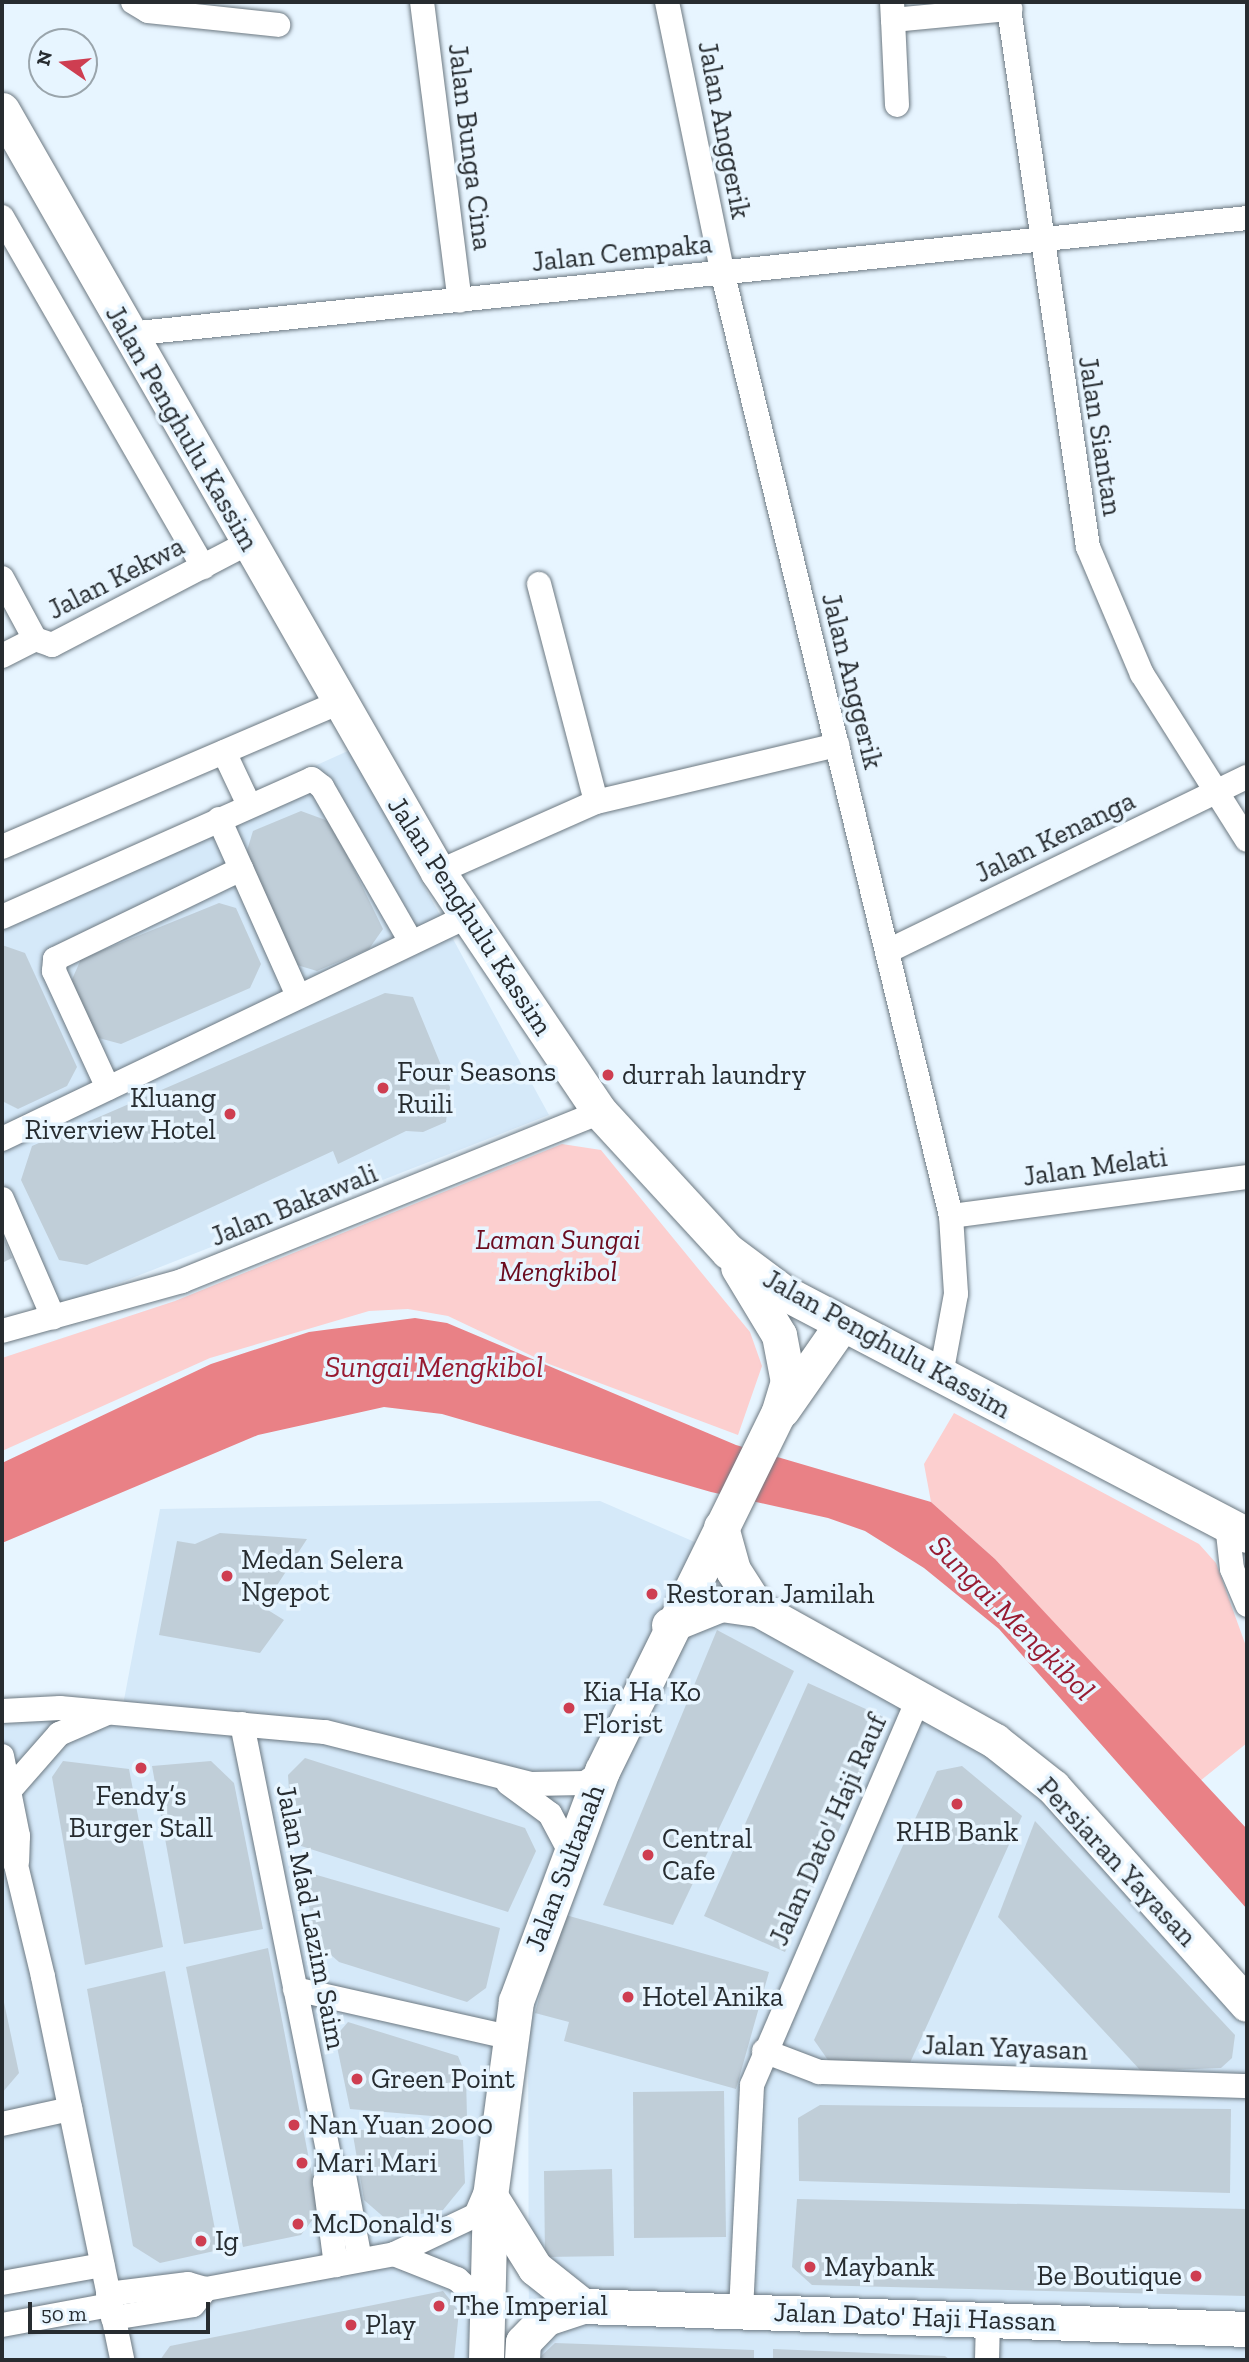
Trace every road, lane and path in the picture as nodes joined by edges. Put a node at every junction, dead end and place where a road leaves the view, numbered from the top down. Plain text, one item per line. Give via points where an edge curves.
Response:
1 (133, 2) edge
2 (422, 2) edge
3 (667, 2) edge
4 (1009, 6) edge
5 (892, 11) edge
6 (278, 24) dead end
7 (897, 105) dead end
8 (2, 110) edge
9 (2, 217) edge
10 (1247, 218) edge
11 (1039, 239) junction
12 (722, 271) junction
13 (460, 301) junction
14 (129, 334) junction
15 (248, 543) junction
16 (203, 567) junction
17 (2, 578) edge
18 (538, 584) dead end
19 (35, 639) junction
20 (2, 656) edge
21 (338, 703) junction
22 (837, 745) junction
23 (224, 752) junction
24 (1247, 777) edge
25 (1219, 791) junction
26 (596, 802) junction
27 (249, 805) junction
28 (219, 819) junction
29 (1247, 840) edge
30 (2, 847) edge
31 (241, 869) junction
32 (438, 872) junction
33 (2, 917) edge
34 (466, 917) junction
35 (411, 942) junction
36 (888, 951) junction
37 (298, 996) junction
38 (108, 1088) junction
39 (600, 1112) junction
40 (2, 1139) edge
41 (1247, 1177) edge
42 (2, 1199) edge
43 (951, 1216) junction
44 (728, 1251) junction
45 (53, 1317) junction
46 (842, 1324) junction
47 (2, 1331) edge
48 (941, 1375) junction
49 (778, 1414) junction
50 (721, 1527) junction
51 (1237, 1529) edge
52 (1247, 1605) edge
53 (758, 1609) junction
54 (669, 1625) junction
55 (918, 1700) junction
56 (2, 1711) edge
57 (109, 1713) junction
58 (242, 1724) junction
59 (2, 1756) edge
60 (602, 1771) junction
61 (504, 1781) junction
62 (9, 1791) junction
63 (2, 1837) edge
64 (569, 1849) junction
65 (16, 1865) junction
66 (295, 1989) junction
67 (1247, 2004) edge
68 (508, 2037) junction
69 (764, 2051) junction
70 (1247, 2086) edge
71 (70, 2109) junction
72 (2, 2124) edge
73 (330, 2162) junction
74 (491, 2186) junction
75 (394, 2255) junction
76 (360, 2260) junction
77 (102, 2265) junction
78 (336, 2265) junction
79 (2, 2283) edge
80 (110, 2306) junction
81 (487, 2306) junction
82 (583, 2306) junction
83 (741, 2311) junction
84 (988, 2320) junction
85 (2, 2325) edge
86 (1247, 2329) edge
87 (121, 2360) edge
88 (486, 2360) edge
89 (522, 2360) edge
90 (987, 2360) edge

1 - 6 street via 148,11
2 - 13 street, Jalan Bunga Cina
3 - 12 street, Jalan Anggerik
4 - 5 street
4 - 11 street, Jalan Siantan
5 - 7 street
8 - 14 street, Jalan Penghulu Kassim
9 - 16 street, Jalan Penghulu Kassim
10 - 11 street, Jalan Cempaka
11 - 12 street, Jalan Cempaka
11 - 25 street, Jalan Siantan via 1088,547 1142,674
12 - 13 street, Jalan Cempaka
12 - 22 street, Jalan Anggerik
13 - 14 street, Jalan Cempaka
14 - 15 street, Jalan Penghulu Kassim
15 - 16 street, Jalan Kekwa
15 - 21 street, Jalan Penghulu Kassim
16 - 19 street, Jalan Kekwa via 71,640 52,645
17 - 19 street, Jalan Kekwa
18 - 26 street
19 - 20 street
21 - 23 street
21 - 32 street, Jalan Penghulu Kassim
22 - 26 street
22 - 36 street, Jalan Anggerik
23 - 27 street
23 - 30 street
24 - 25 street, Jalan Kenanga
25 - 29 street, Jalan Siantan
25 - 36 street, Jalan Kenanga
26 - 32 street
27 - 28 street
27 - 35 street via 301,781 322,787
28 - 31 street
28 - 33 street
31 - 37 street
31 - 38 street via 55,959 54,971
32 - 34 street, Jalan Penghulu Kassim
34 - 35 street
34 - 39 street, Jalan Penghulu Kassim
35 - 37 street
36 - 43 street, Jalan Anggerik
37 - 38 street
38 - 40 street
39 - 44 street, Jalan Penghulu Kassim
39 - 45 street, Jalan Bakawali via 182,1281
41 - 43 street, Jalan Melati
42 - 45 street
43 - 48 street, Jalan Anggerik via 956,1294
44 - 46 street, Jalan Penghulu Kassim
44 - 49 street, Jalan Sultanah via 779,1335 788,1382
45 - 47 street, Jalan Bakawali
46 - 48 street, Jalan Penghulu Kassim
46 - 49 street, Jalan Sultanah
48 - 51 street, Jalan Penghulu Kassim
49 - 50 street, Jalan Sultanah
50 - 53 street, Persiaran Yayasan via 733,1570
50 - 54 street, Jalan Sultanah
51 - 52 street via 1232,1569
53 - 54 street, Persiaran Yayasan via 721,1604
53 - 55 street, Persiaran Yayasan
54 - 60 street, Jalan Sultanah
55 - 67 street, Persiaran Yayasan via 995,1741 1053,1787
55 - 69 street, Jalan Dato' Haji Rauf
56 - 57 street
57 - 58 street
57 - 62 street via 59,1734
58 - 61 street via 348,1736
58 - 66 street, Jalan Mad Lazim Saim
59 - 62 street
60 - 61 street via 585,1783
60 - 64 street, Jalan Sultanah
61 - 64 street via 550,1814
62 - 65 street
63 - 65 street
64 - 68 street, Jalan Sultanah
65 - 71 street
66 - 68 street
66 - 73 street, Jalan Mad Lazim Saim
68 - 74 street, Jalan Sultanah
69 - 70 street, Jalan Yayasan via 819,2072
69 - 83 street, Jalan Dato' Haji Rauf via 750,2097
71 - 72 street
71 - 77 street
73 - 76 street via 344,2175
73 - 78 street via 325,2182
74 - 75 street via 476,2215
74 - 81 street, Jalan Sultanah
74 - 82 street via 535,2268
75 - 76 street
75 - 81 street via 457,2279
76 - 78 street
77 - 79 street
77 - 80 street
78 - 80 street via 206,2289 193,2305
80 - 85 street
80 - 87 street
81 - 88 street, Jalan Sultanah
82 - 83 street, Jalan Dato' Haji Hassan
82 - 89 street via 546,2318 523,2342
83 - 84 street, Jalan Dato' Haji Hassan
84 - 86 street, Jalan Dato' Haji Hassan
84 - 90 street

